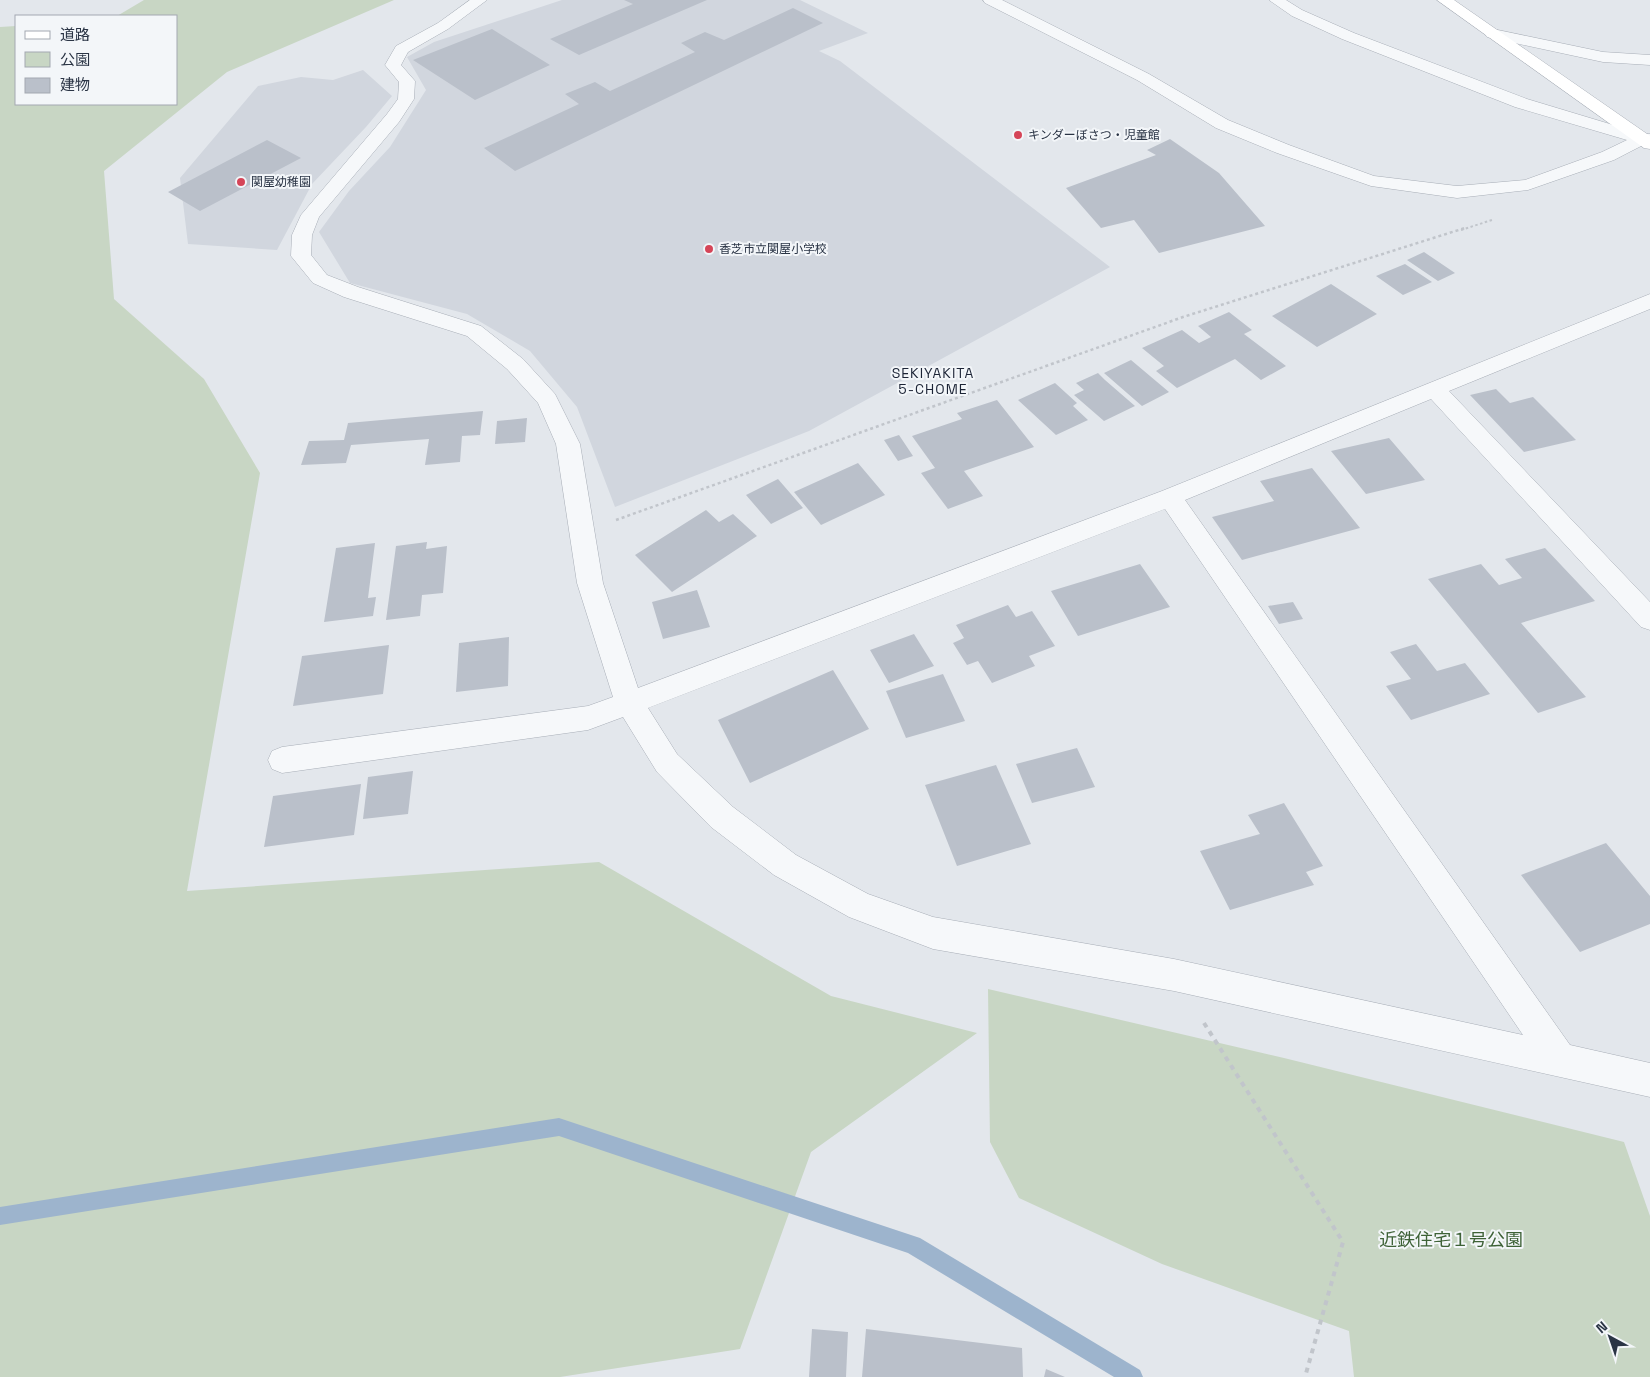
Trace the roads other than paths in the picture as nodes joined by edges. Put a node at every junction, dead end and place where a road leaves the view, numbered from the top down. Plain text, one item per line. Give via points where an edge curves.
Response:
1 (480, 0) edge
2 (990, 0) edge
3 (1276, 0) edge
4 (1444, 0) edge
5 (1492, 34) junction
6 (1650, 60) edge
7 (1647, 141) edge
8 (1650, 301) edge
9 (1434, 389) junction
10 (1170, 496) junction
11 (1650, 619) edge
12 (629, 703) junction
13 (282, 760) dead end
14 (1560, 1060) junction
15 (1650, 1080) edge

1 - 12 street via 402,50 393,65 407,81 406,98 393,118 310,215 302,235 301,256 320,279 474,331 515,364 547,399 568,444 590,582
2 - 7 street via 1134,73 1222,124 1371,181 1457,192 1528,185
3 - 7 street via 1348,36 1520,103
4 - 5 street
5 - 6 street via 1604,57
5 - 7 street
8 - 9 street
9 - 10 street
9 - 11 street
10 - 12 street
10 - 14 street
12 - 13 street via 588,718
12 - 14 street via 667,763 722,817 784,865 860,906 933,933 1174,975
14 - 15 street

